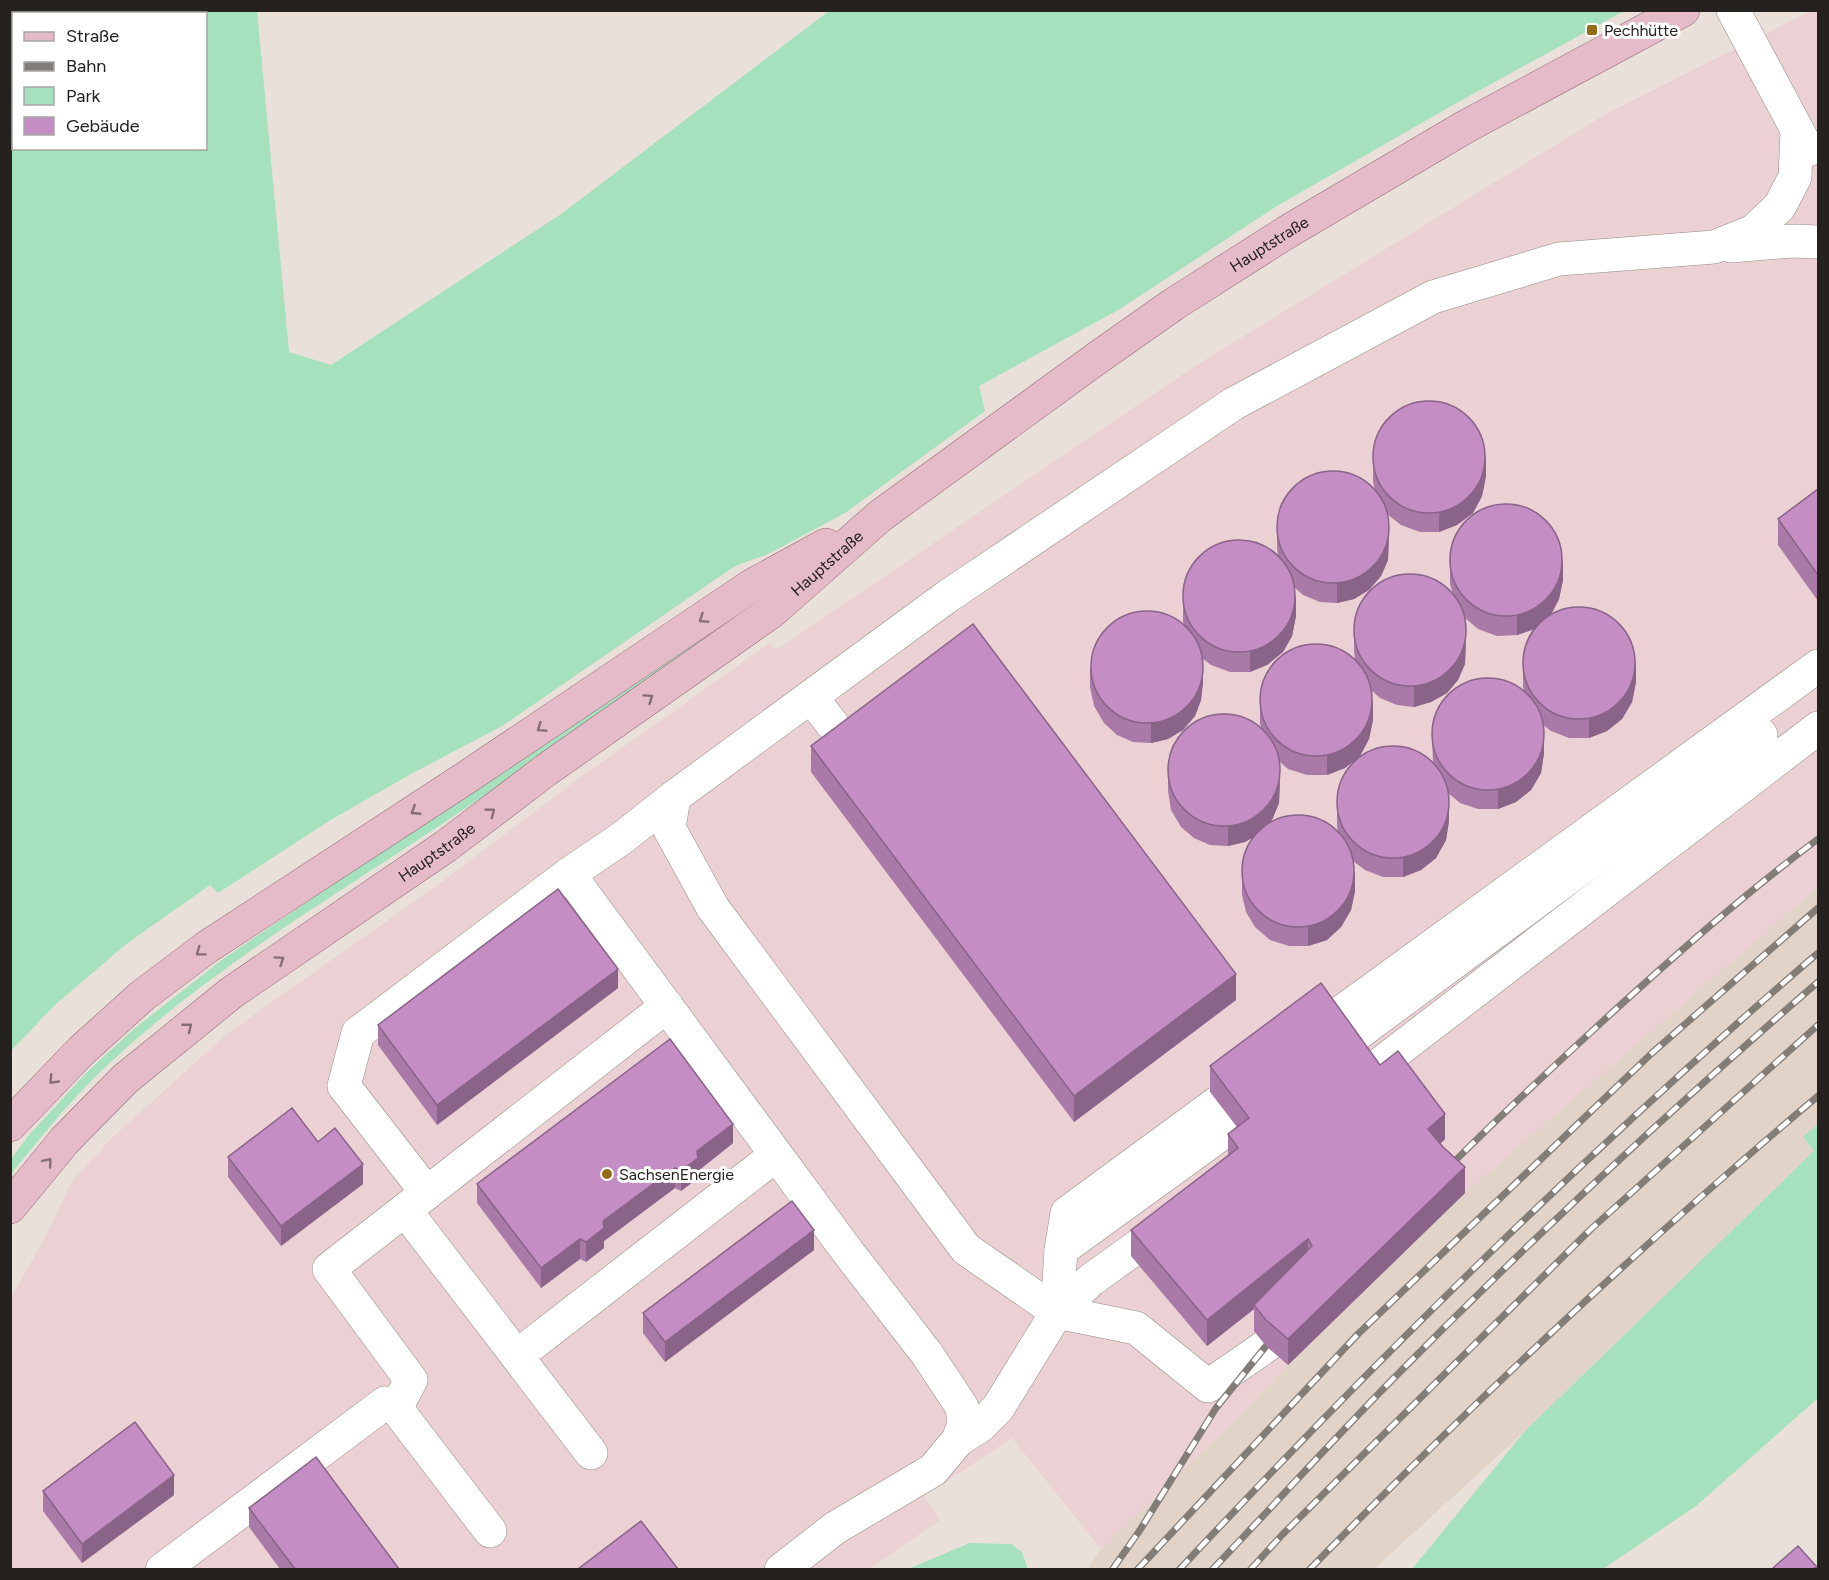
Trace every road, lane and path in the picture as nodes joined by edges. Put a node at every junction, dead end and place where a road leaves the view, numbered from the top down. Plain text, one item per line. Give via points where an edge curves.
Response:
1 (1683, 10) edge
2 (1733, 10) edge
3 (1797, 132) junction
4 (1818, 167) edge
5 (1818, 242) edge
6 (1714, 247) junction
7 (880, 516) junction
8 (1818, 666) edge
9 (1818, 693) edge
10 (811, 697) junction
11 (832, 724) dead end
12 (1818, 728) edge
13 (674, 797) junction
14 (569, 874) junction
15 (667, 1006) junction
16 (1367, 1074) edge
17 (1226, 1114) edge
18 (10, 1125) edge
19 (776, 1155) junction
20 (416, 1201) junction
21 (10, 1207) edge
22 (1192, 1207) edge
23 (1057, 1312) junction
24 (1266, 1346) edge
25 (517, 1356) junction
26 (396, 1408) junction
27 (958, 1440) junction
28 (591, 1453) dead end
29 (490, 1531) dead end
30 (162, 1569) edge
31 (781, 1569) edge

1 - 7 main road, Hauptstraße via 1465,127 1287,232 1174,304
2 - 3 lane
3 - 4 lane
3 - 6 lane via 1795,177 1780,206 1754,231
5 - 6 lane
6 - 10 lane via 1559,258 1433,297 1233,404 948,596
7 -> 18 main road, Hauptstraße via 751,586 207,947 133,1004
21 -> 7 main road, Hauptstraße via 65,1140 125,1079 231,993 446,846 546,770 771,612
8 - 9 lane via 1337,1032
10 - 11 lane
10 - 13 lane
12 - 16 lane
13 - 14 lane
13 - 23 lane via 669,828 713,908 889,1147 966,1249
14 - 15 lane
14 - 20 lane via 358,1033 344,1086
15 - 19 lane
15 - 20 lane
17 - 23 lane via 1067,1213
19 - 25 lane
19 - 27 lane via 927,1354 962,1407 964,1424
20 - 25 lane
20 - 26 lane via 329,1269 411,1380
22 - 23 lane via 1091,1280
23 - 24 lane via 1136,1328 1208,1386
23 - 27 lane via 998,1408
25 - 28 lane
26 - 29 lane
26 - 30 lane via 385,1403
27 - 31 lane via 933,1470 835,1528

